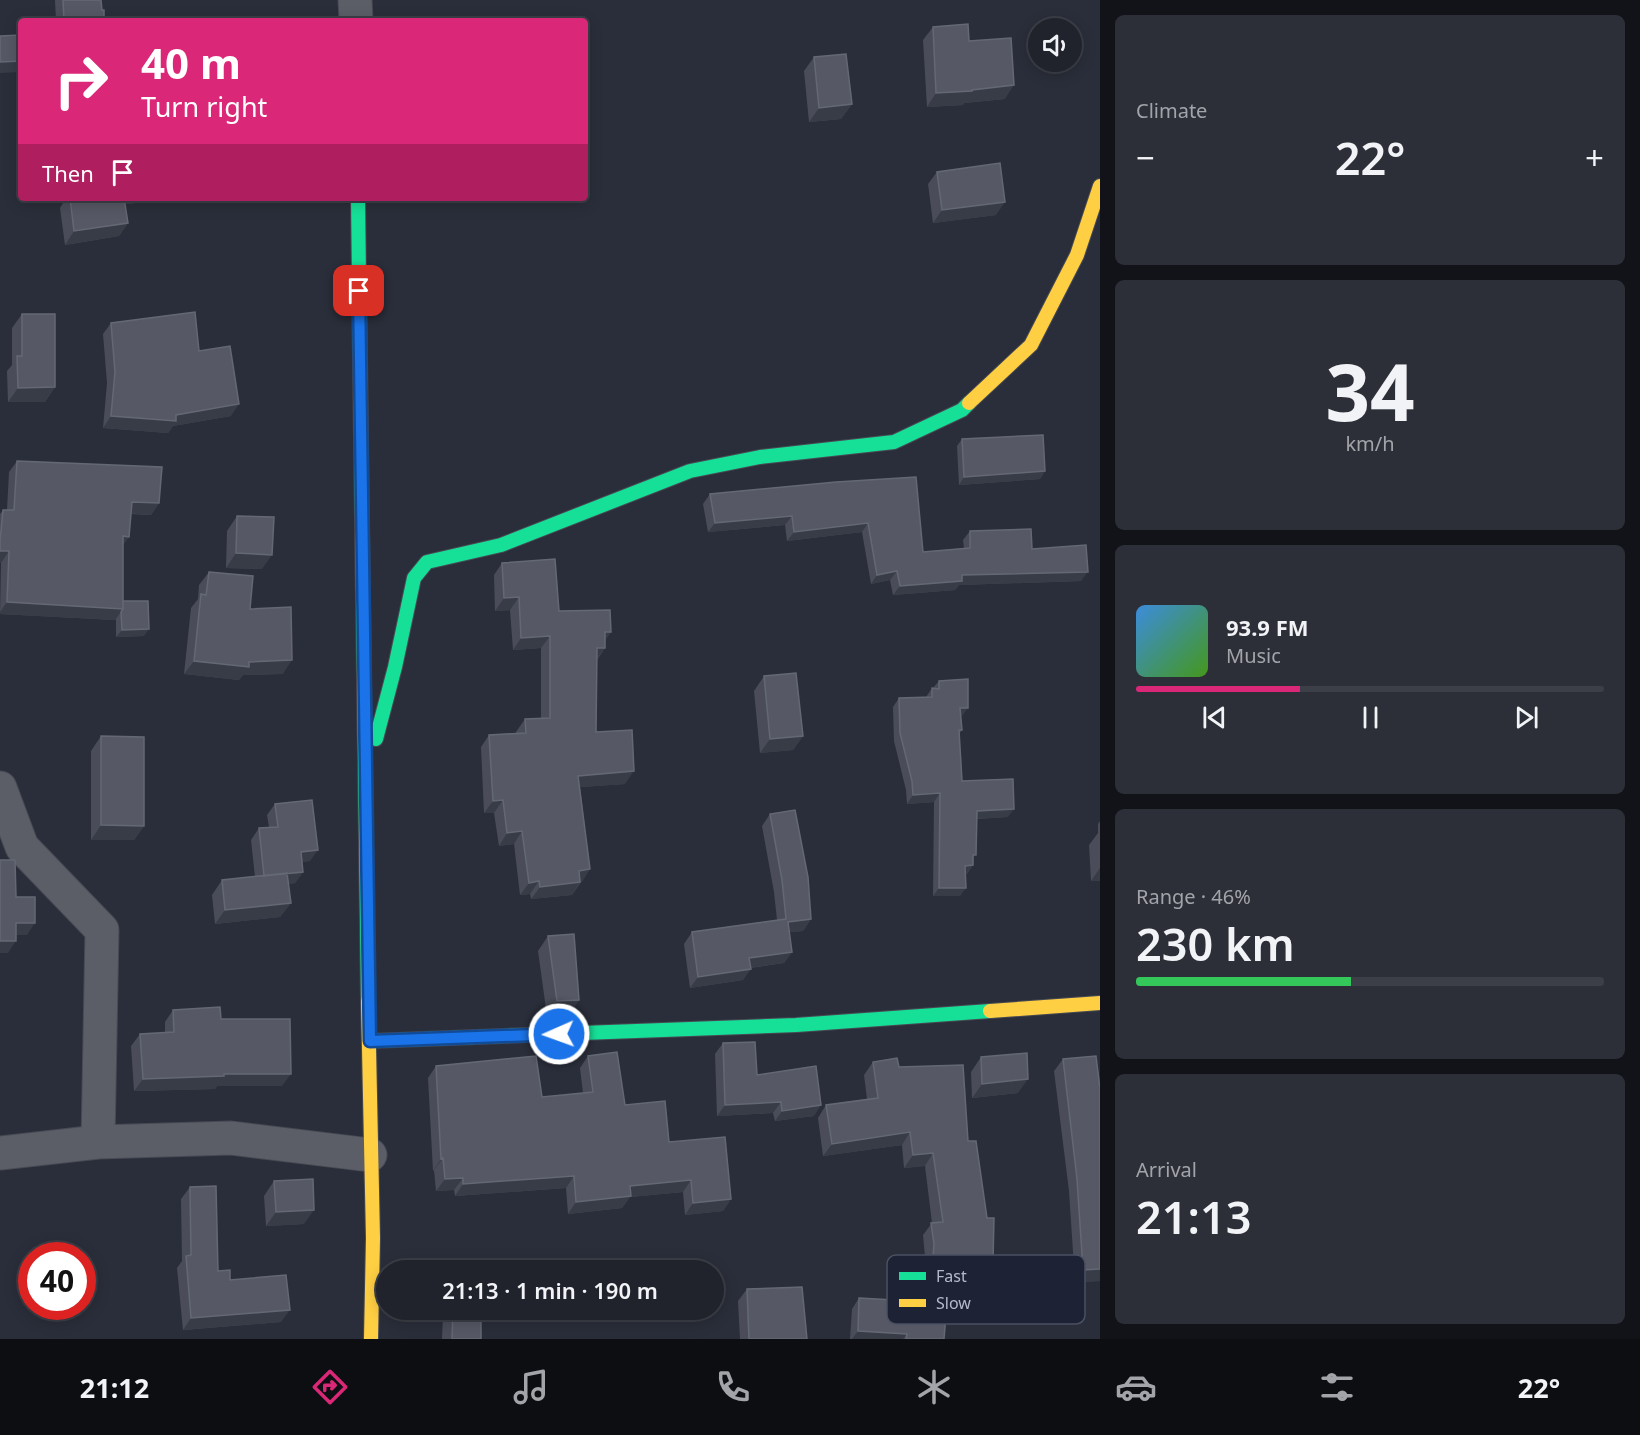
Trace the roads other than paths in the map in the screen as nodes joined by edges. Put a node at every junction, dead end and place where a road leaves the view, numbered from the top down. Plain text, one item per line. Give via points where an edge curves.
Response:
1 (355, 0) edge
2 (356, 18) edge
3 (1100, 186) edge
4 (358, 201) edge
5 (365, 778) junction
6 (0, 789) edge
7 (1100, 1003) edge
8 (370, 1041) junction
9 (98, 1142) junction
10 (0, 1153) edge
11 (370, 1155) junction
12 (371, 1339) edge

1 - 2 street
3 - 5 street via 1077,255 1031,345 962,410 894,442 760,457 690,471 501,545 427,562 414,578
4 - 5 street
5 - 8 street
6 - 9 street via 22,847 102,930
7 - 8 street via 795,1025
8 - 11 street
9 - 10 street
9 - 11 street via 231,1138
11 - 12 street

